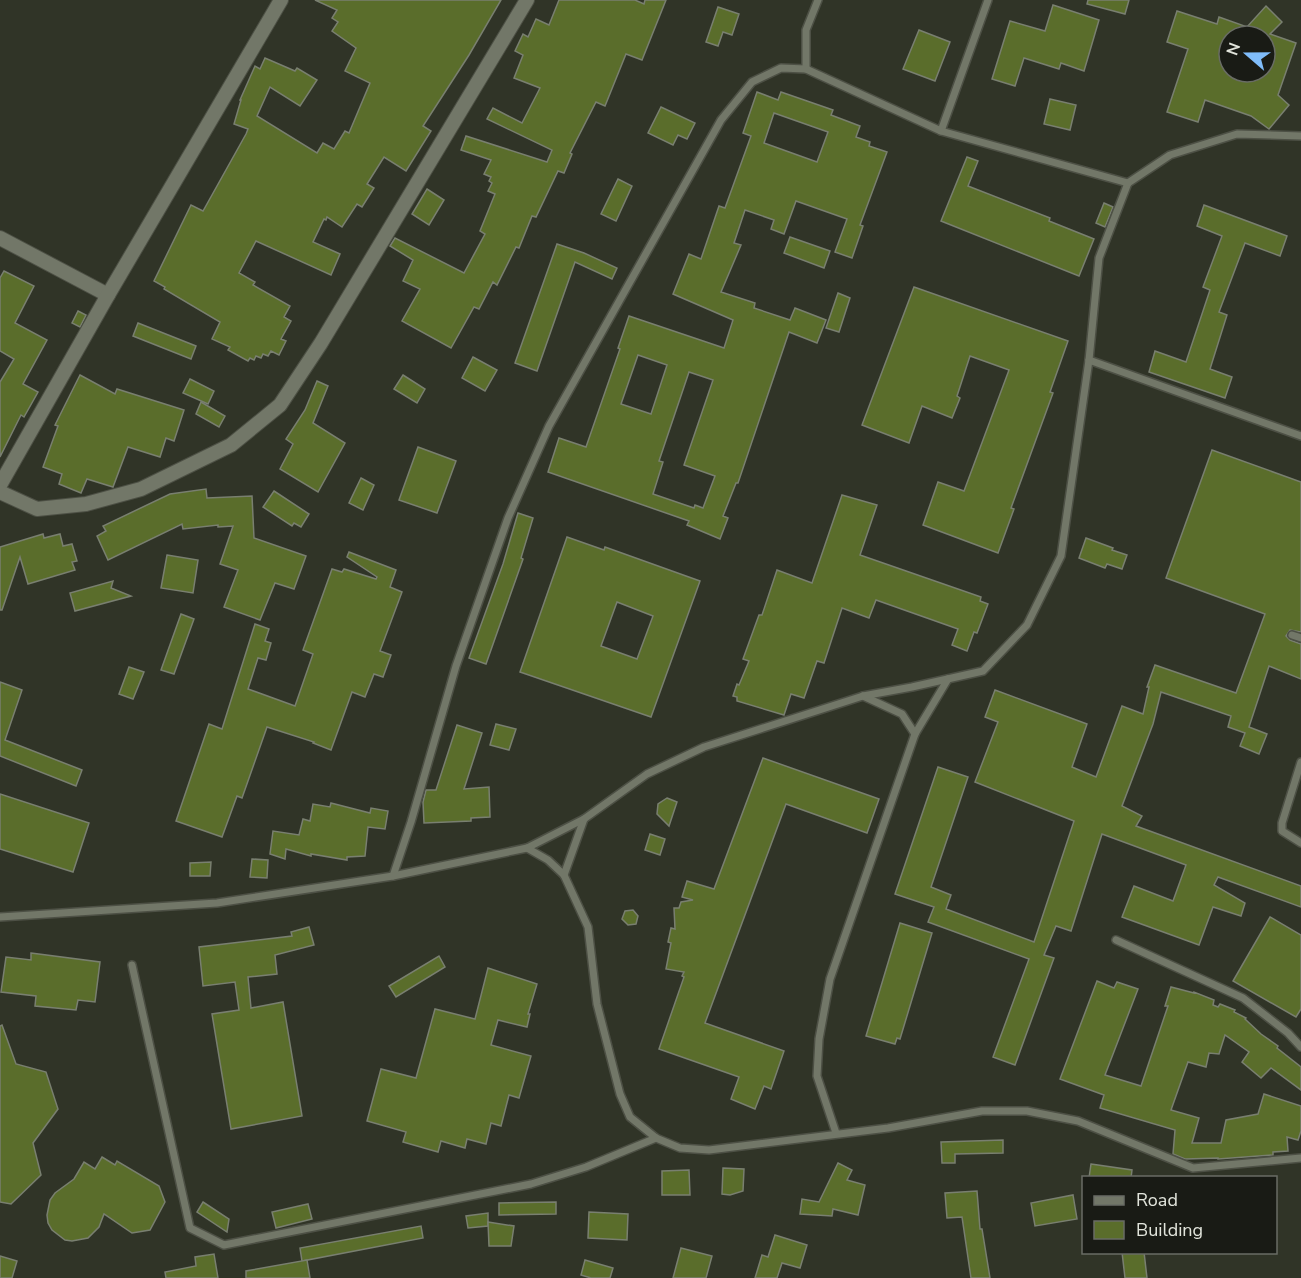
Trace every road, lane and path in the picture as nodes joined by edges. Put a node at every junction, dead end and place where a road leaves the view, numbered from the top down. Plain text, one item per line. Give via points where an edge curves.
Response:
1 (281, 0) edge
2 (527, 0) edge
3 (818, 0) edge
4 (988, 0) edge
5 (806, 69) junction
6 (940, 131) junction
7 (1301, 136) edge
8 (1128, 183) junction
9 (0, 238) edge
10 (108, 296) junction
11 (1089, 360) junction
12 (1301, 436) edge
13 (0, 485) edge
14 (0, 492) edge
15 (1292, 635) dead end
16 (1301, 638) edge
17 (948, 679) junction
18 (862, 696) junction
19 (915, 734) junction
20 (1301, 762) edge
21 (584, 819) junction
22 (1301, 843) edge
23 (527, 848) junction
24 (564, 875) junction
25 (393, 876) junction
26 (0, 916) edge
27 (1116, 940) dead end
28 (132, 965) dead end
29 (1301, 1047) edge
30 (836, 1133) junction
31 (656, 1138) junction
32 (1301, 1158) edge

1 - 10 street
2 - 14 street via 280,405 231,445 141,489 86,504 38,508
3 - 5 lane via 806,30
4 - 6 lane
5 - 6 lane
5 - 25 lane via 781,68 752,81 721,120 549,426 508,518 459,656
6 - 8 lane
7 - 8 lane via 1237,134 1170,155
8 - 11 lane via 1099,258
9 - 10 street
10 - 13 street
11 - 12 lane
11 - 17 lane via 1061,556 1027,625 983,671
15 - 16 lane
17 - 18 lane
17 - 19 lane
18 - 19 lane via 902,714
18 - 21 lane via 704,747 646,774
19 - 30 lane via 830,979 817,1076
20 - 22 lane via 1282,831
21 - 23 lane
21 - 24 lane
23 - 24 lane
23 - 25 lane
24 - 31 lane via 588,927 597,1004 620,1094 630,1117
25 - 26 lane via 217,903
27 - 29 lane via 1243,998
28 - 31 lane via 190,1228 224,1245 531,1184 586,1167
30 - 31 lane via 709,1150 680,1148
30 - 32 lane via 982,1111 1027,1111 1078,1121 1194,1168

